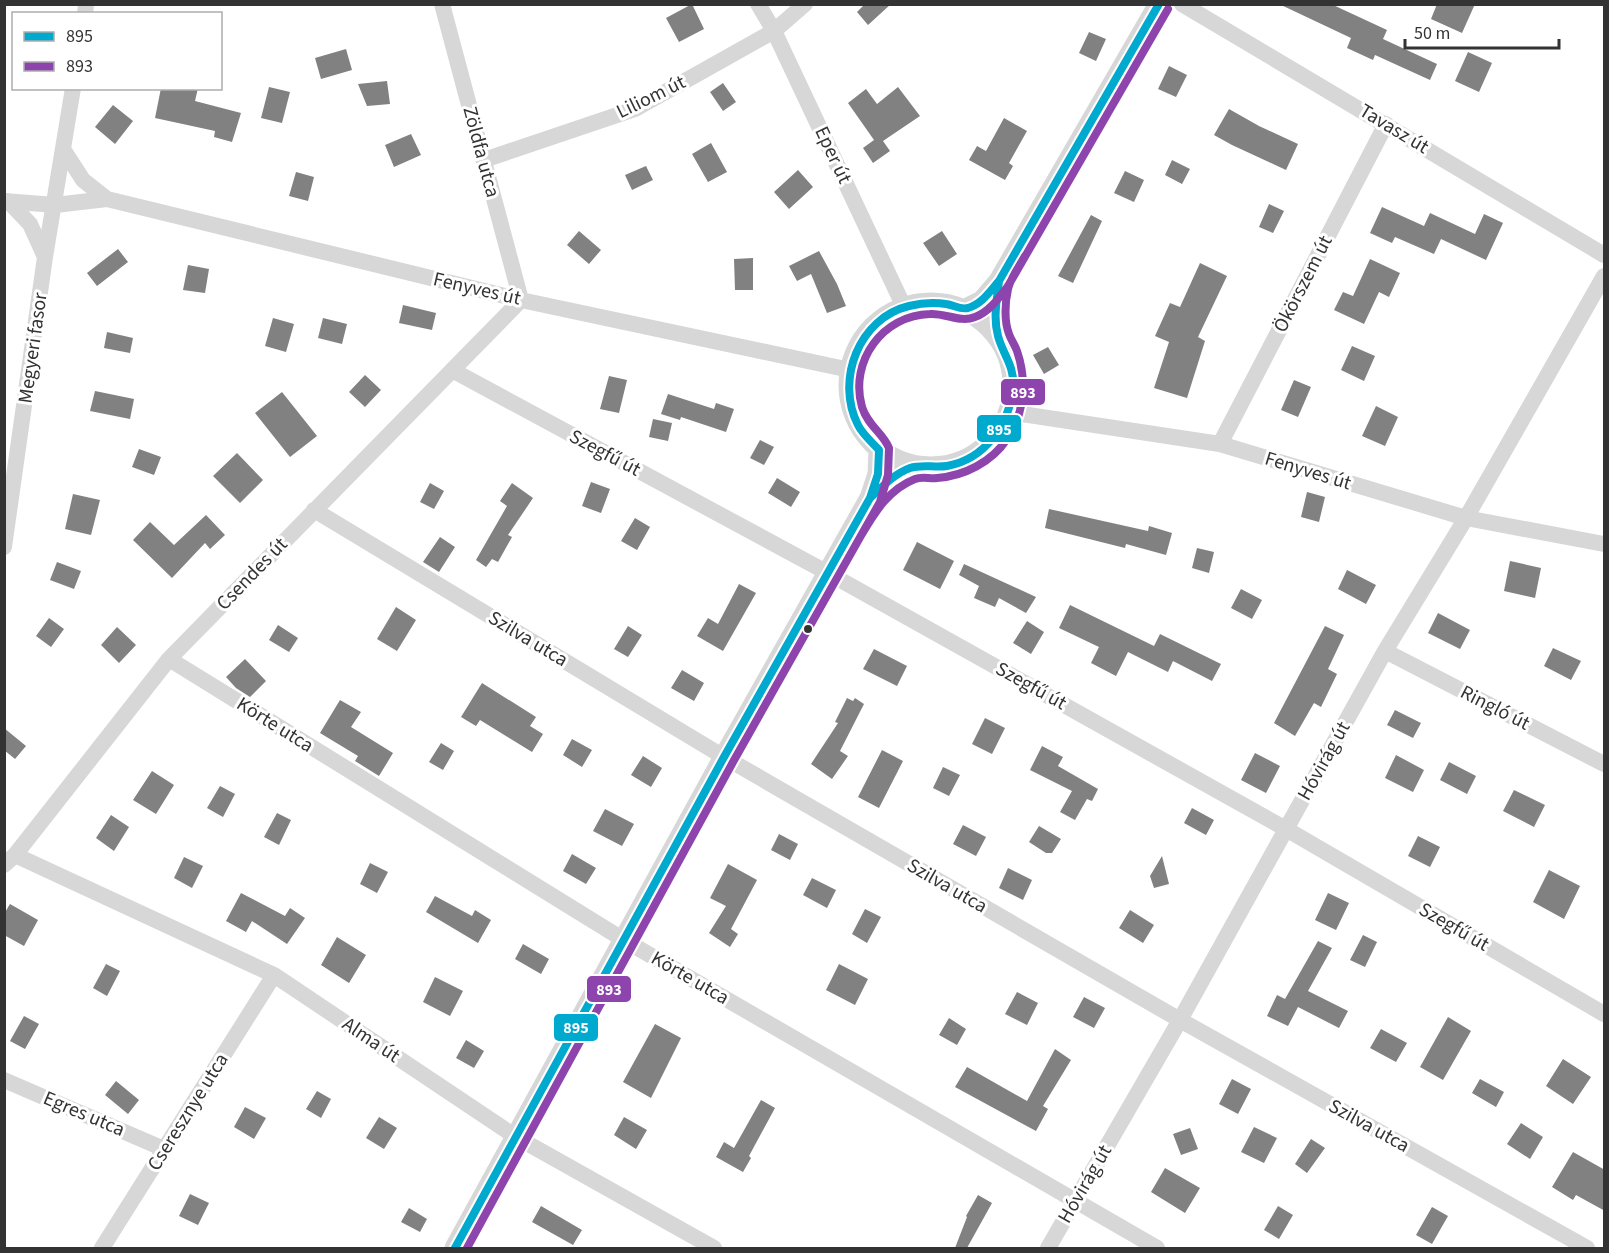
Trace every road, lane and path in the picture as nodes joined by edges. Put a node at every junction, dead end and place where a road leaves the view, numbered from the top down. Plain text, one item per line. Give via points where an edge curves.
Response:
1 (442, 4) edge
2 (758, 4) edge
3 (805, 4) edge
4 (1159, 4) edge
5 (1182, 4) edge
6 (774, 31) junction
7 (73, 90) edge
8 (1386, 124) junction
9 (63, 149) junction
10 (484, 160) junction
11 (107, 200) junction
12 (7, 201) edge
13 (55, 205) junction
14 (1605, 255) edge
15 (45, 257) junction
16 (1605, 276) edge
17 (999, 280) junction
18 (520, 300) junction
19 (904, 307) junction
20 (964, 310) junction
21 (998, 337) junction
22 (452, 370) junction
23 (850, 370) junction
24 (1009, 412) junction
25 (1220, 444) junction
26 (879, 450) junction
27 (915, 467) junction
28 (870, 498) junction
29 (314, 510) junction
30 (1466, 518) junction
31 (7, 520) edge
32 (1605, 544) edge
33 (4, 547) edge
34 (828, 573) junction
35 (1385, 651) junction
36 (169, 659) junction
37 (724, 757) junction
38 (1605, 764) edge
39 (1286, 829) junction
40 (10, 860) edge
41 (624, 940) junction
42 (274, 975) junction
43 (1605, 1014) edge
44 (1180, 1020) junction
45 (4, 1080) edge
46 (516, 1137) junction
47 (164, 1149) junction
48 (1074, 1203) junction
49 (102, 1248) edge
50 (455, 1248) edge
51 (714, 1248) edge
52 (1048, 1248) edge
53 (1157, 1248) edge
54 (1587, 1248) edge

1 - 10 street, Zöldfa utca
2 - 6 street, Eper út
3 - 6 street, Liliom út
4 - 17 street
5 - 8 street, Tavasz út
6 - 10 street, Liliom út via 634,109
6 - 19 street, Eper út
7 - 9 street
8 - 14 street, Tavasz út
8 - 25 street, Ökörszem út
9 - 11 street via 83,180
9 - 13 street, Megyeri fasor
10 - 18 street, Zöldfa utca
11 - 13 street
11 - 18 street, Fenyves út
12 - 13 street
12 - 15 street via 30,224
13 - 15 street, Megyeri fasor
15 - 31 street, Megyeri fasor
16 - 30 street, Hóvirág út
17 - 20 street via 982,301
17 - 21 street via 995,310
18 - 22 street, Csendes út
18 - 23 street, Fenyves út
19 - 20 street via 936,303
19 - 23 street via 875,324 858,346
20 - 21 street
21 - 24 street via 1011,364 1014,385
22 - 29 street, Csendes út
22 - 34 street, Szegfű út
23 - 26 street via 849,399 859,426
24 - 25 street, Fenyves út
24 - 27 street via 999,433 975,455 948,466
25 - 30 street, Fenyves út
26 - 27 street
26 - 28 street via 878,474
27 - 28 street via 896,476
28 - 34 street
29 - 36 street, Csendes út
29 - 37 street, Szilva utca
30 - 32 street, Fenyves út
30 - 35 street, Hóvirág út
31 - 33 street, Megyeri fasor
34 - 37 street
34 - 39 street, Szegfű út
35 - 38 street, Ringló út
35 - 39 street, Hóvirág út
36 - 40 street, Csendes út
36 - 41 street, Körte utca
37 - 41 street
37 - 44 street, Szilva utca
39 - 43 street, Szegfű út
39 - 44 street, Hóvirág út
40 - 42 street, Alma út
41 - 46 street
41 - 48 street, Körte utca
42 - 46 street, Alma út
42 - 47 street, Cseresznye utca
44 - 48 street, Hóvirág út
44 - 54 street, Szilva utca
45 - 47 street, Egres utca
46 - 50 street
46 - 51 street, Alma út
47 - 49 street, Cseresznye utca
48 - 52 street, Hóvirág út
48 - 53 street, Körte utca

